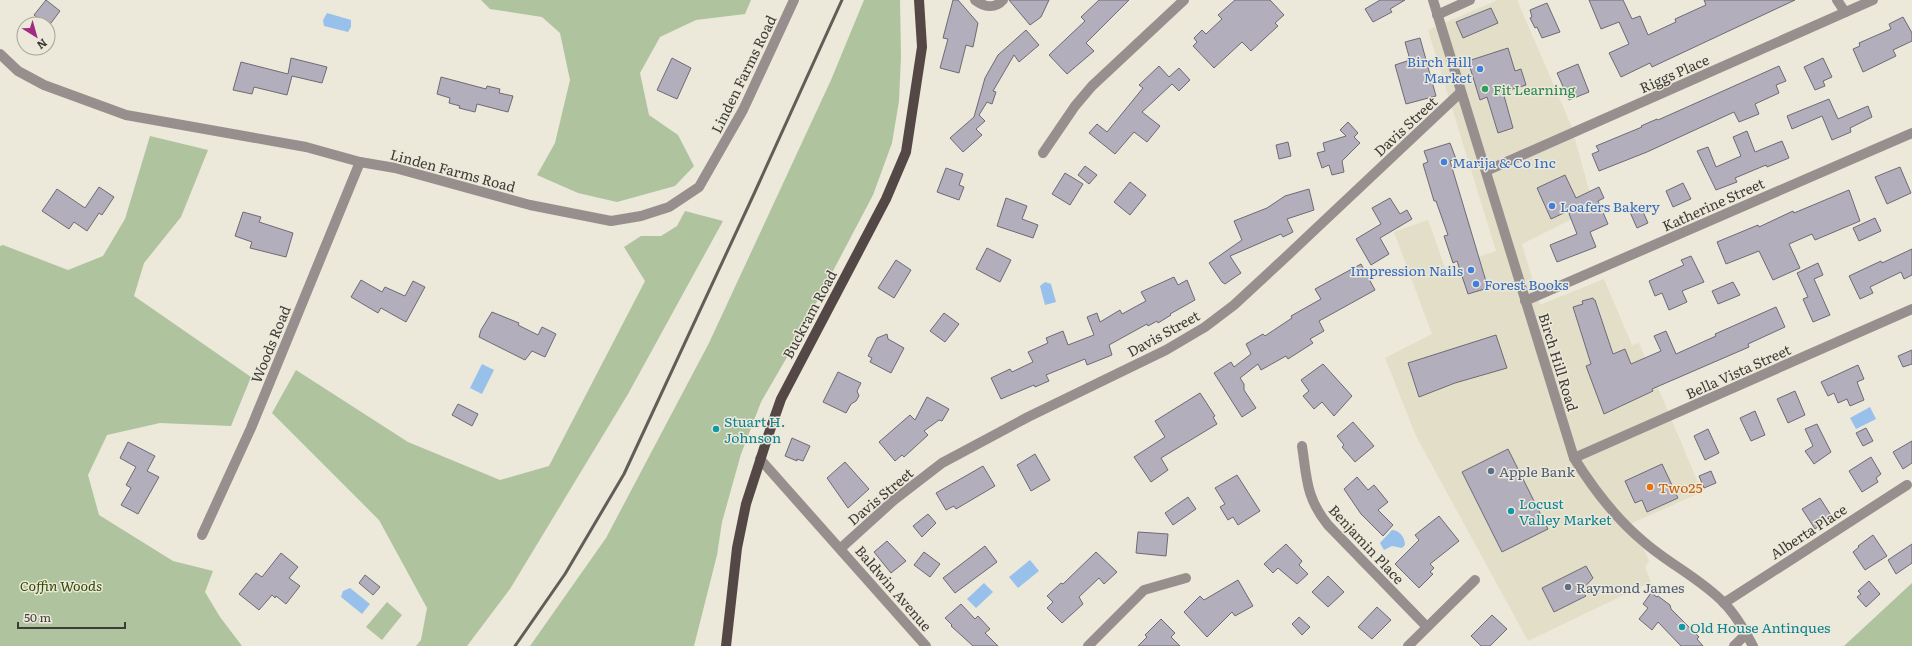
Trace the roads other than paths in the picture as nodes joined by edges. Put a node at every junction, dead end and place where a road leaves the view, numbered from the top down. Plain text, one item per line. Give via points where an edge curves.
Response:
1 (794, 0) edge
2 (919, 0) edge
3 (976, 0) edge
4 (1003, 0) edge
5 (1184, 0) edge
6 (1433, 0) edge
7 (1470, 0) edge
8 (1837, 0) edge
9 (1873, 0) edge
10 (1845, 12) junction
11 (1437, 14) junction
12 (0, 54) edge
13 (1461, 92) junction
14 (1912, 133) edge
15 (1043, 153) dead end
16 (360, 162) junction
17 (1486, 171) junction
18 (1526, 301) junction
19 (1912, 309) edge
20 (1302, 446) dead end
21 (1574, 458) junction
22 (760, 459) junction
23 (1907, 485) dead end
24 (202, 535) dead end
25 (841, 548) junction
26 (1186, 578) dead end
27 (1475, 580) dead end
28 (1724, 603) junction
29 (1427, 627) junction
30 (1746, 634) junction
31 (726, 646) edge
32 (926, 646) edge
33 (1088, 646) edge
34 (1408, 646) edge
35 (1734, 646) edge
36 (1753, 646) edge

1 - 16 street, Linden Farms Road via 743,110 714,163 699,187 669,207 611,222 530,205 395,168
2 - 22 main road, Buckram Road via 922,47 906,152 886,199 781,400
3 - 4 street via 990,7
5 - 15 street via 1092,86
6 - 11 street, Birch Hill Road
7 - 11 street
8 - 10 street
9 - 10 street, Riggs Place
10 - 17 street, Riggs Place
11 - 13 street, Birch Hill Road
12 - 16 street, Linden Farms Road via 18,70 44,85 126,115 306,147
13 - 17 street, Birch Hill Road
13 - 25 street, Davis Street via 1288,256 1234,305 1205,327 1166,350 1028,417 942,464 894,500
14 - 18 street, Katherine Street
16 - 24 street, Woods Road via 251,428
17 - 18 street, Birch Hill Road
18 - 21 street, Birch Hill Road
19 - 21 street, Bella Vista Street
20 - 29 street, Benjamin Place via 1311,499 1317,511
21 - 28 street, Birch Hill Road via 1617,518 1645,543
22 - 25 street, Baldwin Avenue
22 - 31 main road, Buckram Road via 746,504 737,548
23 - 28 street, Alberta Place
25 - 32 street, Baldwin Avenue
26 - 33 street via 1144,590
27 - 29 street
28 - 30 street, Birch Hill Road
29 - 34 street
30 - 35 street
30 - 36 street, Birch Hill Road

